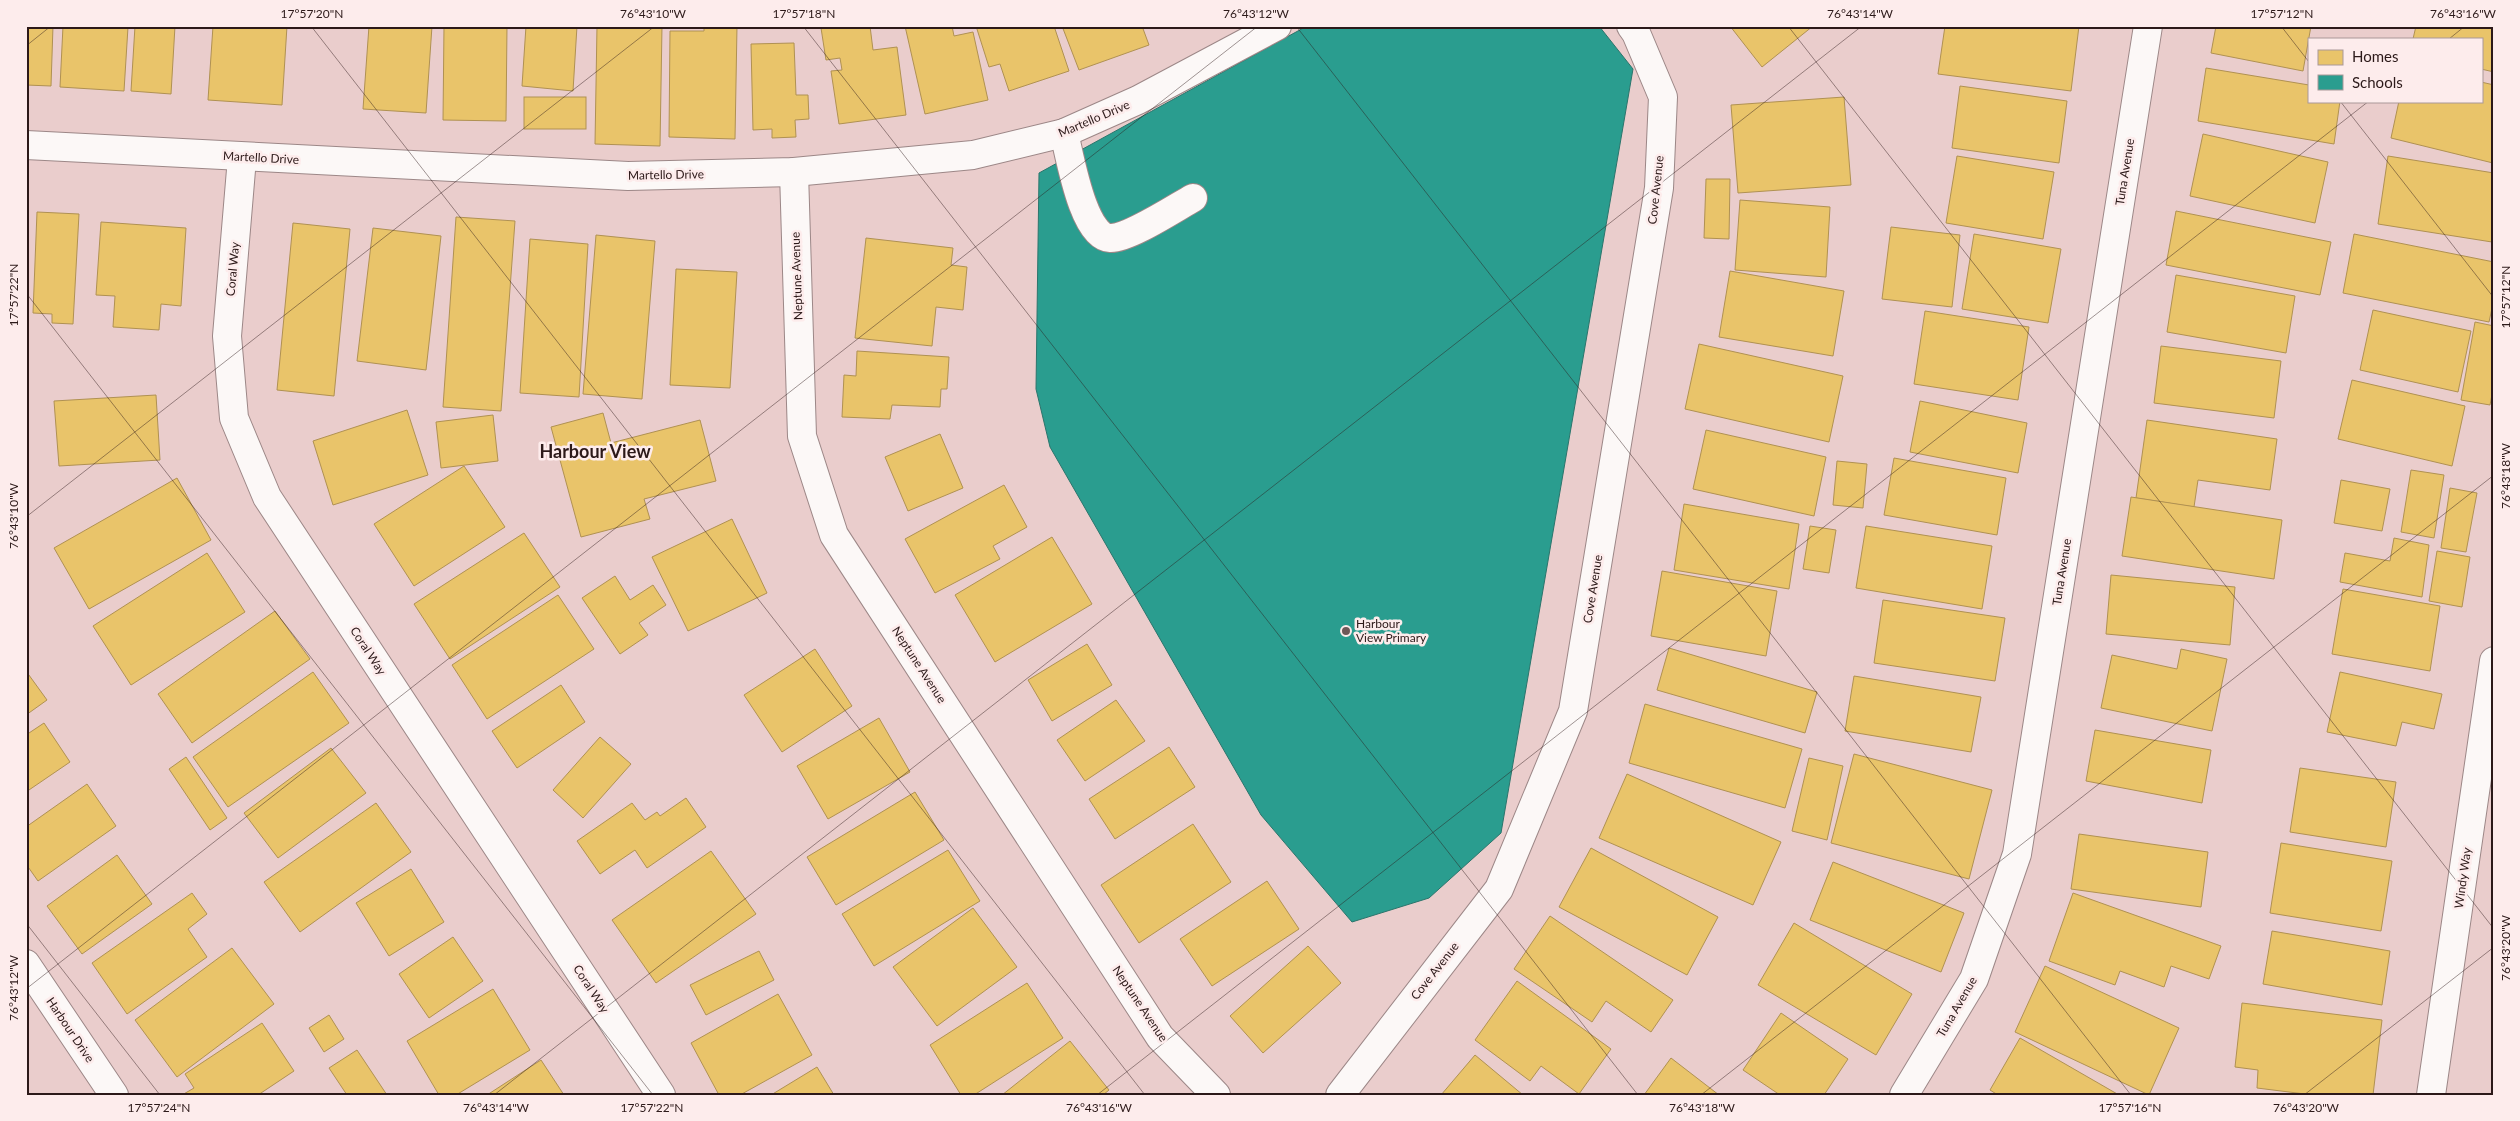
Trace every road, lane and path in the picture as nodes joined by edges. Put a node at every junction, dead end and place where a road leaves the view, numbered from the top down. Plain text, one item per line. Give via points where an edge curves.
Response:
1 (1277, 26) edge
2 (1631, 26) edge
3 (2148, 26) edge
4 (1064, 134) junction
5 (26, 145) edge
6 (242, 158) junction
7 (794, 172) junction
8 (1193, 198) dead end
9 (2494, 661) edge
10 (26, 964) edge
11 (114, 1095) edge
12 (661, 1095) edge
13 (1216, 1095) edge
14 (1340, 1095) edge
15 (1904, 1095) edge
16 (2431, 1095) edge

1 - 4 street, Martello Drive via 1138,100
2 - 14 street, Cove Avenue via 1663,97 1659,188 1573,710 1499,889
3 - 15 street, Tuna Avenue via 2017,854 1974,979
4 - 7 street, Martello Drive via 973,155
4 - 8 street via 1082,201 1095,230 1109,238 1124,236
5 - 6 street, Martello Drive
6 - 7 street, Martello Drive via 628,176
6 - 12 street, Coral Way via 228,345 234,418 266,497
7 - 13 street, Neptune Avenue via 802,436 834,535 1160,1037
9 - 16 street, Windy Way
10 - 11 street, Harbour Drive

